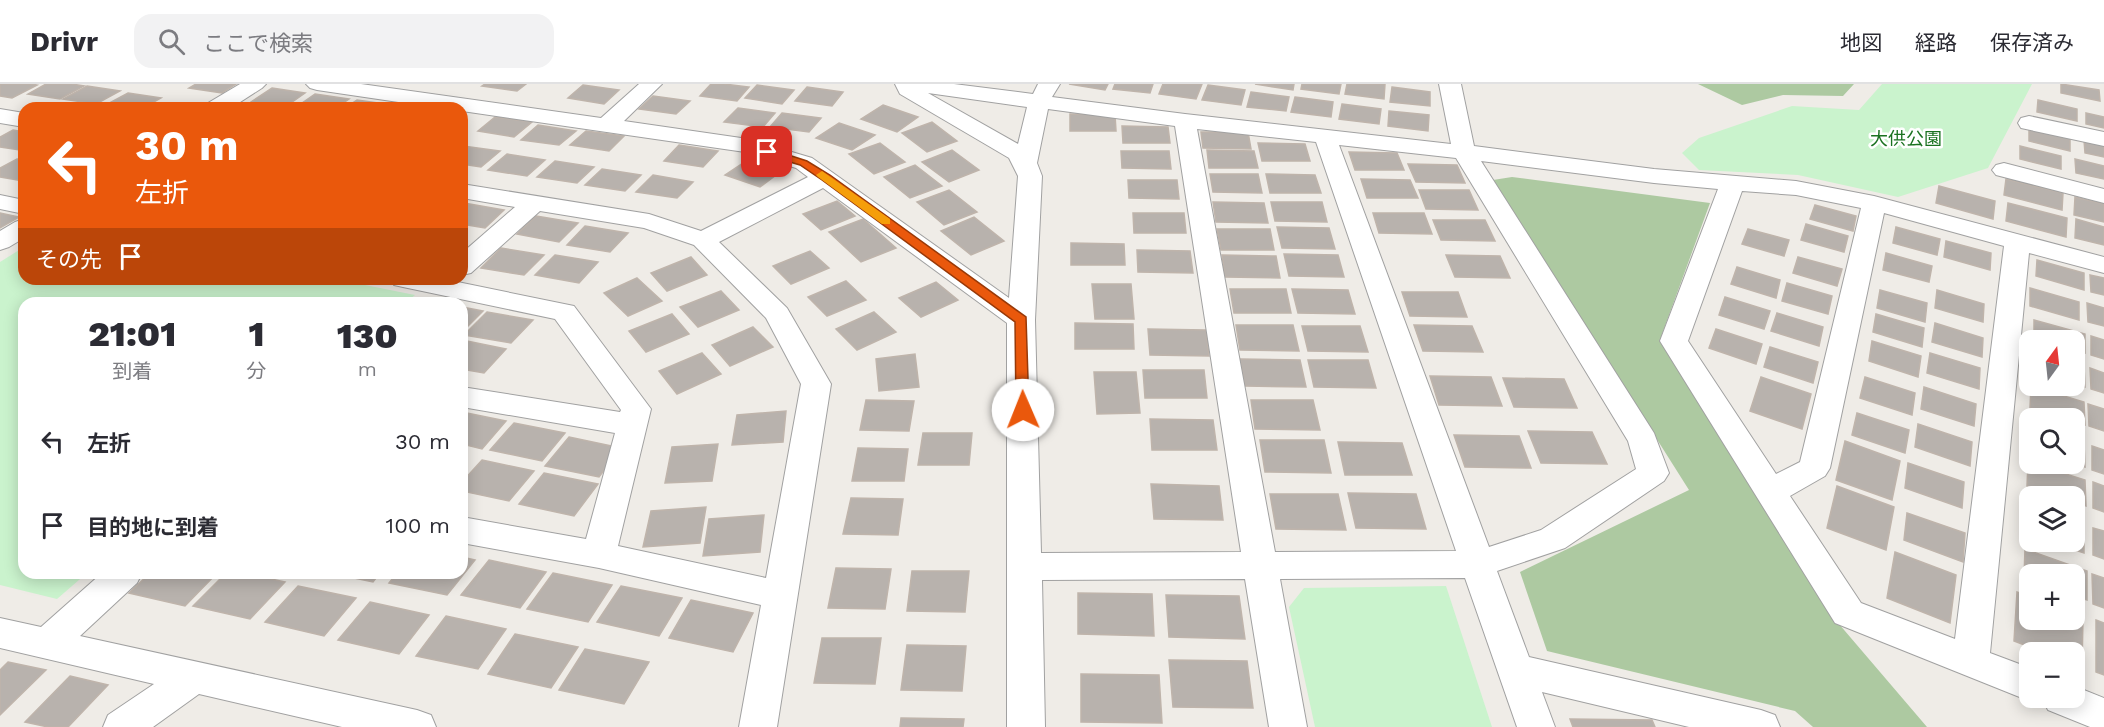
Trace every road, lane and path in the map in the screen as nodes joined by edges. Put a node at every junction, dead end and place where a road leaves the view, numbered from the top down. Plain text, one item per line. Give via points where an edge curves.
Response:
1 (255, 84) edge
2 (317, 84) edge
3 (651, 84) edge
4 (897, 84) edge
5 (906, 84) edge
6 (1448, 84) edge
7 (1044, 93) edge
8 (226, 102) edge
9 (448, 102) edge
10 (468, 105) edge
11 (0, 116) edge
12 (18, 119) edge
13 (1185, 121) junction
14 (2029, 123) dead end
15 (608, 124) junction
16 (1324, 136) junction
17 (2104, 139) edge
18 (1464, 152) junction
19 (1026, 163) junction
20 (2004, 170) dead end
21 (826, 177) junction
22 (1732, 184) junction
23 (468, 192) edge
24 (2104, 196) edge
25 (0, 202) edge
26 (534, 203) junction
27 (1874, 203) junction
28 (18, 206) edge
29 (18, 231) edge
30 (703, 240) junction
31 (2017, 241) junction
32 (0, 242) edge
33 (468, 262) edge
34 (2104, 265) edge
35 (447, 285) edge
36 (1022, 320) junction
37 (468, 398) edge
38 (632, 424) junction
39 (1770, 492) junction
40 (468, 531) edge
41 (599, 555) junction
42 (1477, 564) junction
43 (1261, 565) junction
44 (1024, 567) junction
45 (118, 579) edge
46 (781, 595) junction
47 (0, 633) edge
48 (48, 643) junction
49 (1971, 662) junction
50 (1517, 670) junction
51 (195, 676) junction
52 (2019, 681) edge
53 (2085, 707) edge
54 (2104, 715) edge
55 (122, 727) edge
56 (417, 727) edge
57 (758, 727) edge
58 (1026, 727) edge
59 (1288, 727) edge
60 (1536, 727) edge
61 (1761, 727) edge

1 - 8 street
2 - 9 street
3 - 15 street
4 - 19 street via 1017,153
5 - 7 street
6 - 18 street
7 - 13 street
7 - 19 street
10 - 15 street
11 - 12 street
13 - 16 street
13 - 43 street
14 - 17 street
15 - 21 street via 748,146 804,163
16 - 18 street
16 - 42 street
18 - 22 street
18 - 42 street via 1643,441 1653,473 1553,539
19 - 36 street via 1030,176
20 - 24 street
21 - 30 street
21 - 36 street
22 - 27 street via 1796,188
22 - 39 street via 1674,341
23 - 26 street
25 - 28 street
26 - 30 street via 649,221
26 - 33 street
27 - 31 street
27 - 39 street via 1814,468
29 - 32 street
30 - 46 street via 777,314 816,384
31 - 34 street
31 - 49 street
35 - 38 street via 564,312 636,409
36 - 44 street
37 - 38 street
38 - 41 street
39 - 49 street via 1848,613
40 - 41 street
41 - 46 street
42 - 43 street
42 - 50 street
43 - 44 street
43 - 59 street
44 - 58 street
45 - 48 street
46 - 57 street
47 - 48 street
48 - 51 street
49 - 52 street
50 - 60 street
50 - 61 street
51 - 55 street
51 - 56 street
53 - 54 street

